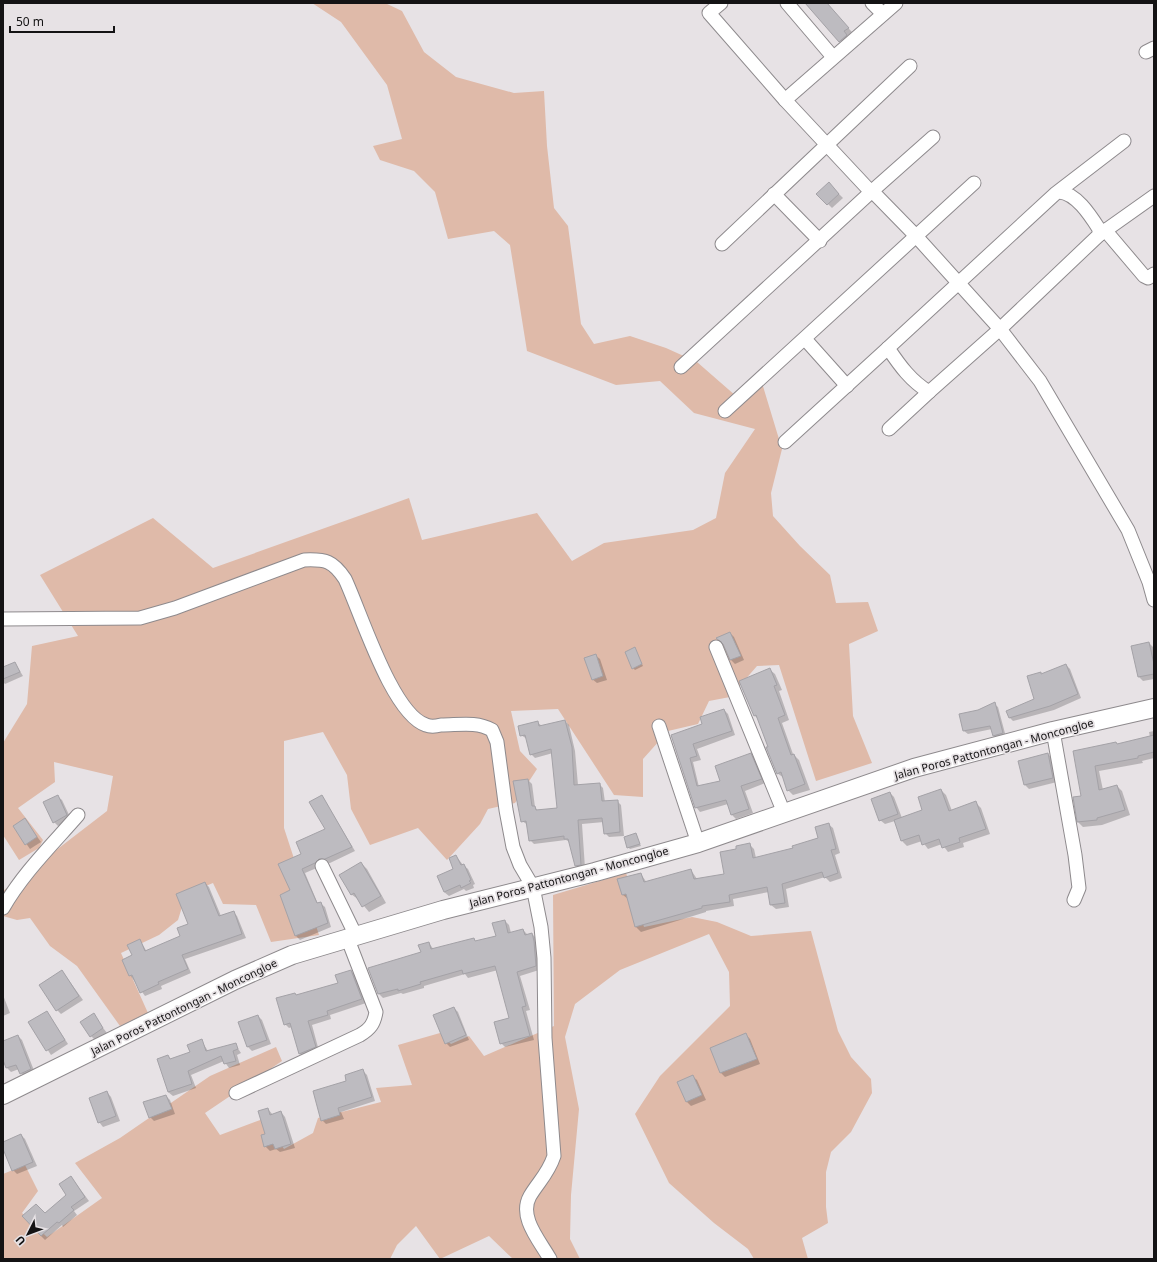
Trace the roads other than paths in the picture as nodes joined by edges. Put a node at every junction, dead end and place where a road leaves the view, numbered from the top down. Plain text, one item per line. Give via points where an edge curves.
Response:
1 (721, 3) edge
2 (787, 3) edge
3 (872, 3) edge
4 (896, 3) edge
5 (883, 14) junction
6 (833, 57) junction
7 (910, 66) dead end
8 (784, 100) junction
9 (933, 137) dead end
10 (1124, 141) dead end
11 (826, 146) junction
12 (974, 183) dead end
13 (872, 191) junction
14 (1059, 192) junction
15 (774, 194) junction
16 (1154, 196) edge
17 (1102, 233) junction
18 (916, 236) junction
19 (820, 241) junction
20 (722, 244) dead end
21 (1154, 274) edge
22 (958, 284) junction
23 (1000, 329) junction
24 (805, 339) junction
25 (888, 348) junction
26 (681, 367) dead end
27 (847, 386) junction
28 (929, 392) junction
29 (725, 412) dead end
30 (889, 429) dead end
31 (785, 442) dead end
32 (1154, 600) edge
33 (3, 619) edge
34 (716, 647) dead end
35 (1154, 708) edge
36 (658, 726) dead end
37 (1054, 731) junction
38 (784, 813) junction
39 (78, 815) dead end
40 (698, 843) junction
41 (322, 866) dead end
42 (533, 887) junction
43 (1074, 900) dead end
44 (3, 908) edge
45 (351, 936) junction
46 (236, 1093) dead end
47 (3, 1095) edge
48 (550, 1259) edge

1 - 8 street via 709,13
2 - 6 street
3 - 5 street
4 - 5 street
5 - 6 street
6 - 8 street
7 - 11 street
8 - 11 street
9 - 13 street
10 - 14 street
11 - 13 street
11 - 15 street
12 - 18 street
13 - 18 street
13 - 19 street
14 - 17 street via 1070,194
14 - 22 street
15 - 19 street
15 - 20 street
16 - 17 street
17 - 21 street via 1144,276 1148,278
17 - 23 street
18 - 22 street
18 - 24 street
19 - 26 street
22 - 23 street
22 - 25 street
23 - 28 street
23 - 32 street via 1040,381 1124,523
24 - 27 street
24 - 29 street
25 - 27 street
25 - 28 street via 911,379
27 - 31 street
28 - 30 street
33 - 42 street via 140,618 175,608 304,560 328,562 337,567 345,579 388,682 412,717 427,726 477,724 492,730 497,742 513,847
34 - 38 street
35 - 37 street, Jalan Poros Pattontongan - Moncongloe
36 - 40 street
37 - 38 street, Jalan Poros Pattontongan - Moncongloe via 914,768
37 - 43 street via 1079,888
38 - 40 street, Jalan Poros Pattontongan - Moncongloe
39 - 44 street via 42,854
40 - 42 street, Jalan Poros Pattontongan - Moncongloe
41 - 45 street
42 - 45 street, Jalan Poros Pattontongan - Moncongloe
42 - 48 street via 544,958 545,1038 554,1156 550,1170 530,1197 526,1210 529,1222
45 - 46 street via 376,1012 375,1021 370,1029
45 - 47 street, Jalan Poros Pattontongan - Moncongloe via 292,955 235,980

